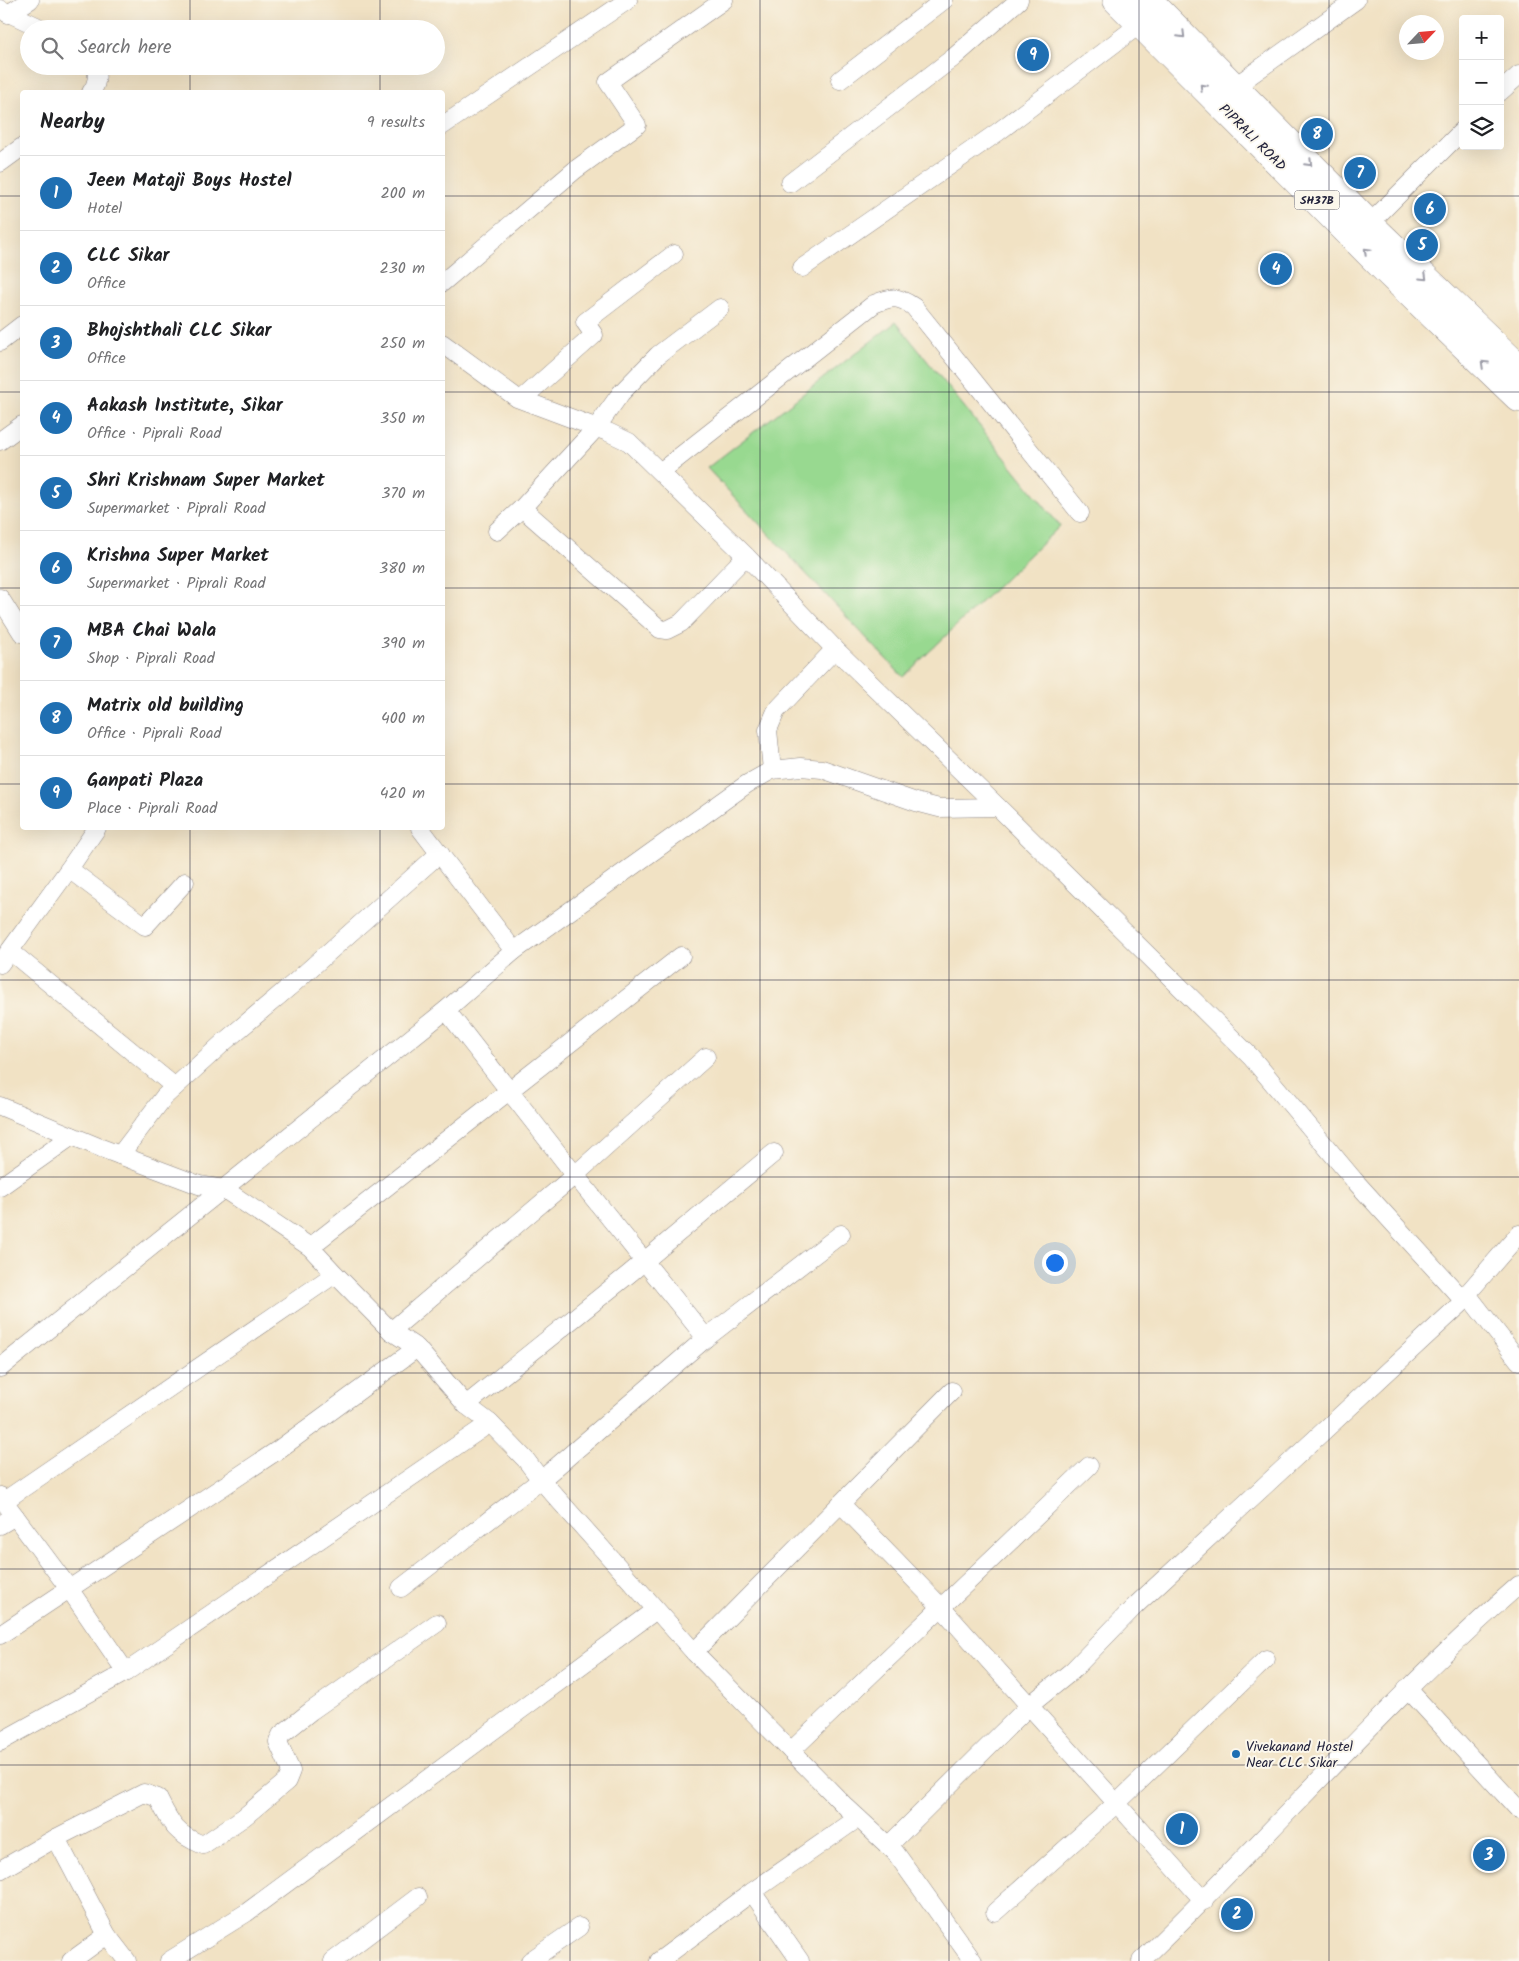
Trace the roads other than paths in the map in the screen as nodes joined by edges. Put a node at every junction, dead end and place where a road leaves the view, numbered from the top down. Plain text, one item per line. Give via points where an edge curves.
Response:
1 (30, 0) edge
2 (628, 0) edge
3 (724, 0) edge
4 (944, 0) edge
5 (1019, 0) edge
6 (1116, 0) edge
7 (1356, 0) edge
8 (4, 12) edge
9 (1144, 12) edge
10 (22, 20) edge
11 (97, 75) edge
12 (1519, 75) edge
13 (840, 80) dead end
14 (1234, 87) junction
15 (1504, 88) edge
16 (92, 90) edge
17 (445, 124) edge
18 (1459, 134) edge
19 (20, 148) edge
20 (0, 163) edge
21 (790, 183) dead end
22 (1369, 224) junction
23 (674, 254) dead end
24 (802, 268) dead end
25 (445, 280) edge
26 (720, 308) dead end
27 (20, 327) edge
28 (0, 342) edge
29 (445, 345) edge
30 (1519, 368) edge
31 (1519, 398) edge
32 (522, 399) junction
33 (20, 426) edge
34 (596, 428) junction
35 (0, 441) edge
36 (660, 472) junction
37 (522, 508) junction
38 (1080, 514) dead end
39 (497, 531) dead end
40 (746, 556) junction
41 (0, 598) edge
42 (20, 630) edge
43 (835, 649) junction
44 (772, 770) junction
45 (998, 807) junction
46 (97, 830) edge
47 (422, 830) edge
48 (440, 853) junction
49 (69, 869) junction
50 (185, 882) dead end
51 (514, 951) junction
52 (681, 956) dead end
53 (5, 958) edge
54 (446, 1010) junction
55 (706, 1057) dead end
56 (175, 1087) junction
57 (509, 1091) junction
58 (0, 1106) edge
59 (72, 1136) junction
60 (774, 1153) dead end
61 (120, 1156) junction
62 (575, 1175) junction
63 (0, 1187) edge
64 (224, 1189) junction
65 (842, 1234) dead end
66 (1519, 1234) edge
67 (310, 1247) junction
68 (644, 1262) junction
69 (335, 1274) junction
70 (1466, 1298) junction
71 (391, 1331) junction
72 (706, 1338) junction
73 (417, 1348) junction
74 (1519, 1361) edge
75 (0, 1368) edge
76 (952, 1391) dead end
77 (466, 1405) junction
78 (490, 1423) junction
79 (1090, 1466) dead end
80 (541, 1480) junction
81 (2, 1498) edge
82 (841, 1504) junction
83 (15, 1516) junction
84 (0, 1525) edge
85 (1519, 1585) edge
86 (401, 1588) dead end
87 (70, 1590) junction
88 (941, 1607) junction
89 (656, 1610) junction
90 (437, 1623) dead end
91 (0, 1635) edge
92 (694, 1652) junction
93 (1266, 1659) dead end
94 (126, 1672) junction
95 (1407, 1688) junction
96 (1030, 1705) junction
97 (0, 1742) edge
98 (791, 1751) junction
99 (1117, 1803) junction
100 (1519, 1810) edge
101 (858, 1818) junction
102 (56, 1838) junction
103 (888, 1846) junction
104 (0, 1870) edge
105 (752, 1892) junction
106 (418, 1897) dead end
107 (1204, 1900) junction
108 (995, 1912) dead end
109 (579, 1927) dead end
110 (107, 1935) junction
111 (71, 1961) edge
112 (127, 1961) edge
113 (169, 1961) edge
114 (333, 1961) edge
115 (530, 1961) edge
116 (659, 1961) edge
117 (800, 1961) edge
118 (973, 1961) edge
119 (1141, 1961) edge

1 - 8 street
2 - 17 street
3 - 25 street via 608,82 637,125 575,170
4 - 13 street
5 - 21 street via 953,58
6 - 9 main road, PIPRALI ROAD / SH37B
7 - 14 street
8 - 10 street
9 -> 14 main road
9 - 24 street via 998,132
31 -> 9 main road, PIPRALI ROAD / SH37B via 1386,270
11 - 16 street
12 - 15 street
14 -> 22 main road
18 - 22 street
19 - 20 street
22 -> 30 main road
23 - 32 street via 585,322 594,335
26 - 34 street via 658,355 621,393
27 - 28 street
29 - 32 street
32 - 34 street
33 - 35 street
34 - 36 street via 629,442
34 - 37 street
36 - 38 street via 874,304 896,298 914,307
36 - 40 street
37 - 39 street
37 - 40 street via 660,629 667,630 681,623
40 - 43 street
41 - 42 street
43 - 44 street via 776,711 768,730
43 - 45 street
44 - 45 street via 822,769 939,808
44 - 51 street via 747,784
45 - 70 street via 1251,1057 1354,1180
46 - 49 street
47 - 48 street
48 - 51 street
48 - 56 street
49 - 50 street via 145,926
49 - 53 street
51 - 54 street
52 - 57 street
53 - 56 street
54 - 57 street
54 - 64 street
55 - 62 street
56 - 61 street
57 - 62 street
57 - 67 street
58 - 59 street
59 - 61 street
59 - 63 street
60 - 68 street
61 - 64 street via 199,1185
62 - 68 street
62 - 71 street
64 - 67 street
64 - 75 street
65 - 72 street
66 - 70 street
67 - 69 street
68 - 72 street
68 - 77 street
69 - 71 street
69 - 81 street
70 - 74 street
70 - 96 street via 1136,1605 1072,1672
71 - 73 street
72 - 80 street
73 - 77 street
73 - 87 street via 278,1450
76 - 82 street
77 - 78 street
78 - 80 street
78 - 94 street
79 - 88 street
80 - 86 street
80 - 89 street
81 - 83 street
82 - 88 street
82 - 92 street
83 - 84 street
83 - 87 street
85 - 95 street
87 - 91 street
87 - 94 street
88 - 96 street
88 - 98 street
89 - 92 street
89 - 113 street via 246,1914
90 - 102 street via 281,1735 278,1742 291,1771 287,1781 244,1817 203,1845 185,1838 171,1823 158,1798 144,1793
92 - 98 street
93 - 99 street
94 - 97 street
95 - 100 street
95 - 107 street
96 - 99 street
96 - 103 street
98 - 101 street
99 - 107 street
99 - 108 street
101 - 103 street
101 - 105 street
102 - 104 street
102 - 110 street
103 - 118 street
105 - 116 street
105 - 117 street
106 - 114 street
107 - 119 street
109 - 115 street
110 - 111 street
110 - 112 street

